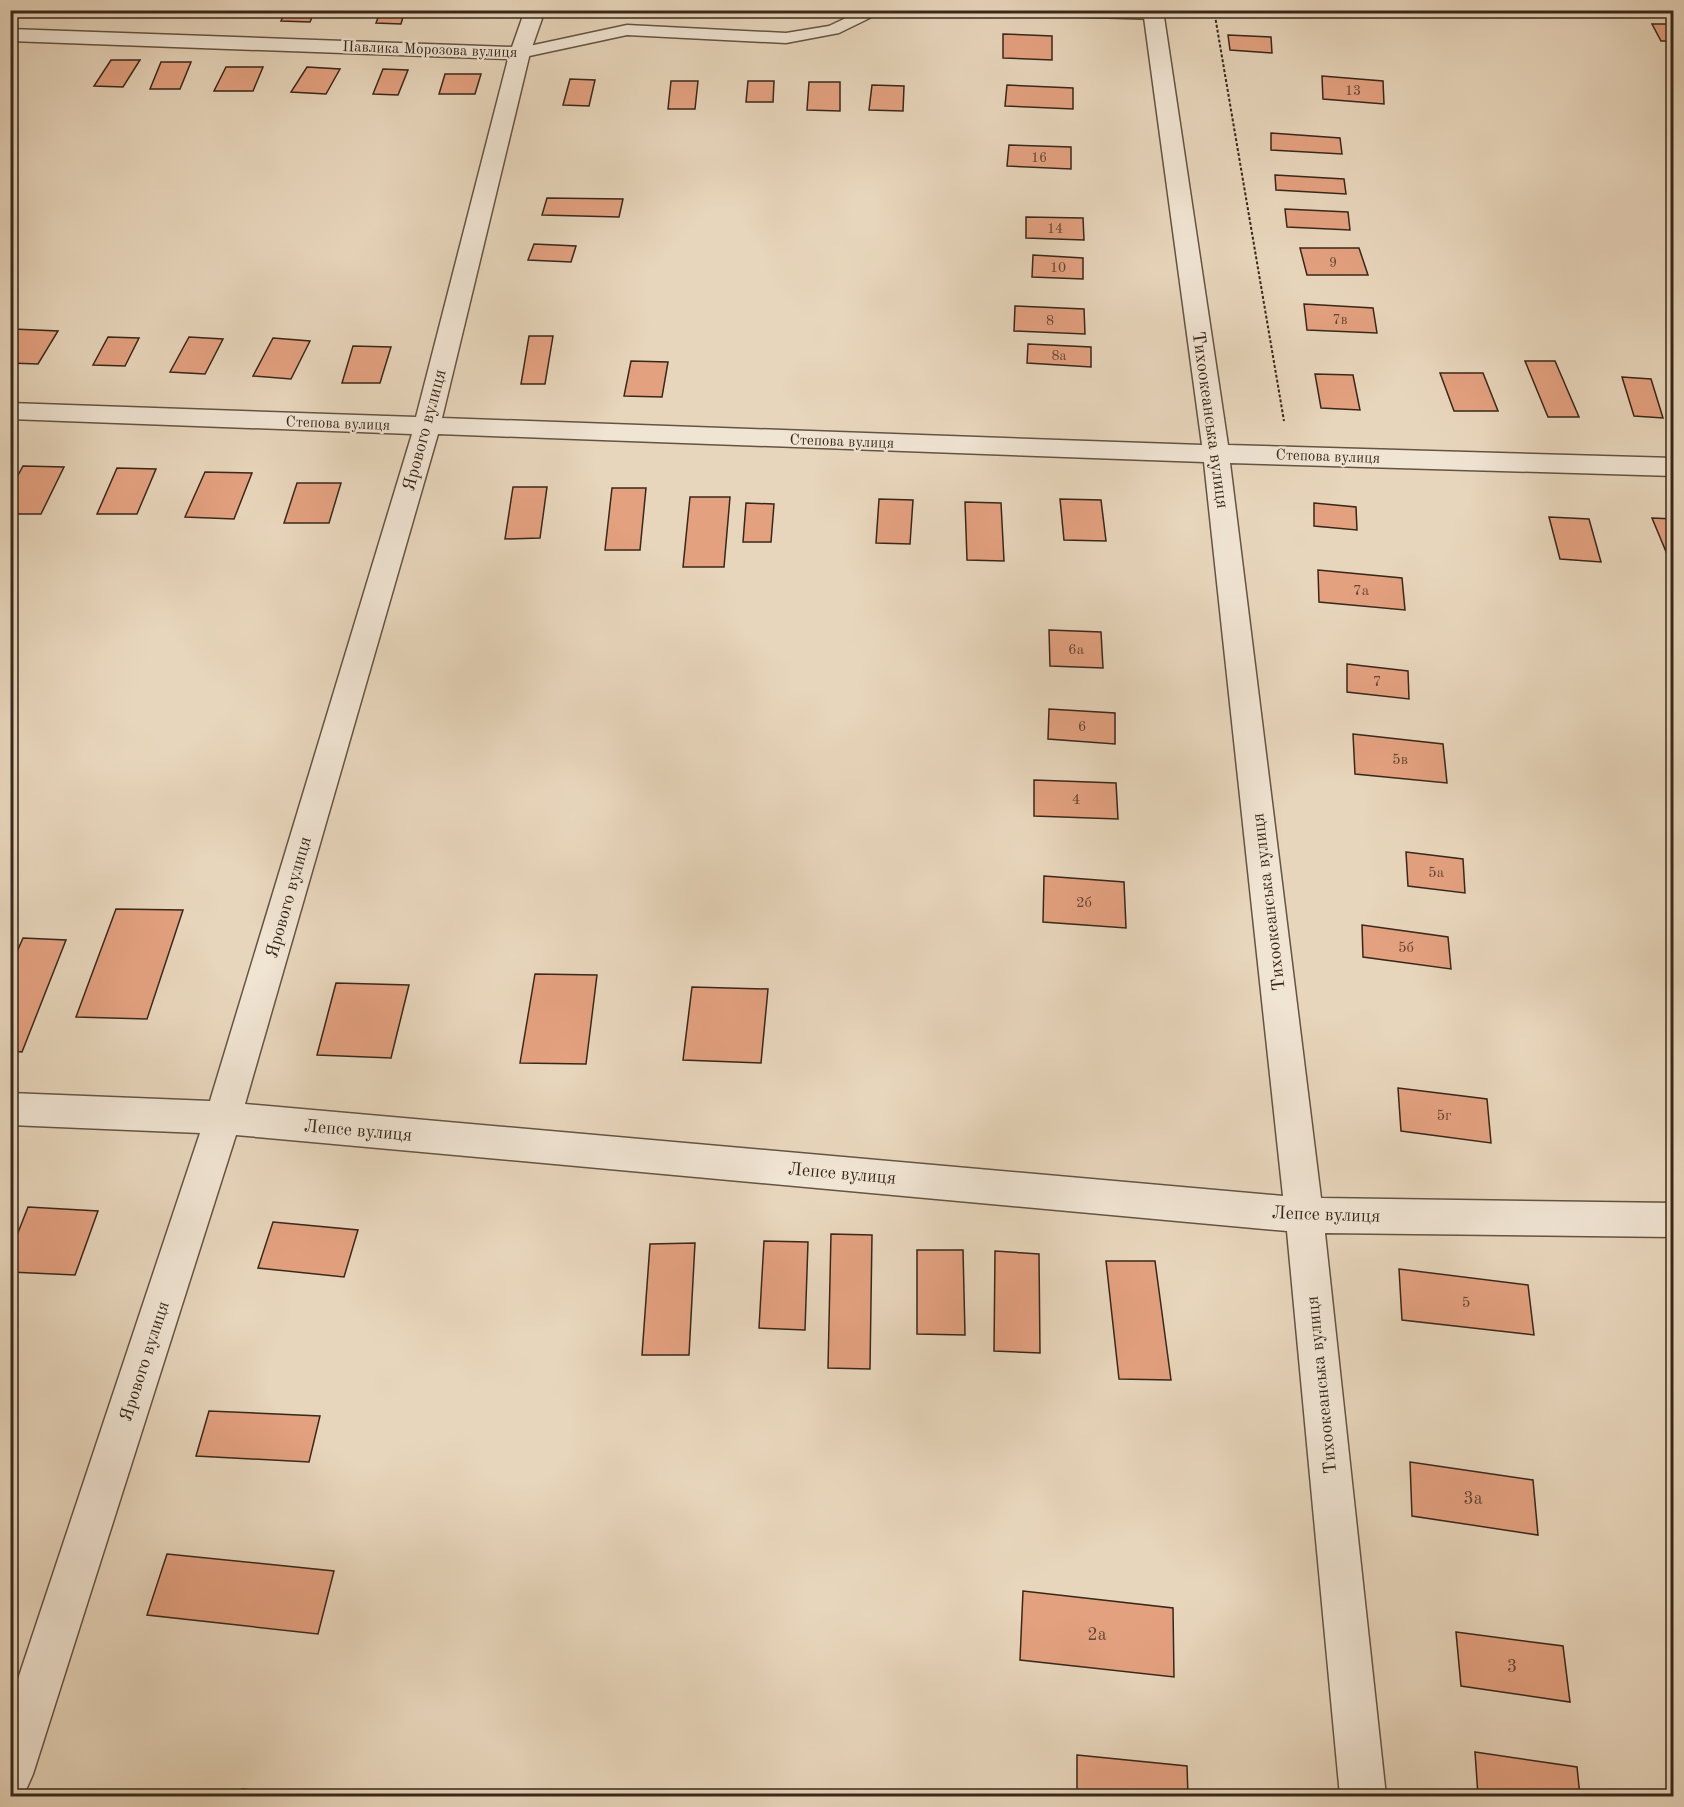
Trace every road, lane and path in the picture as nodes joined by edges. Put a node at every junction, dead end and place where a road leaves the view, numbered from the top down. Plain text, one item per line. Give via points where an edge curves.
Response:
1 (535, 10) edge
2 (878, 10) edge
3 (1031, 10) edge
4 (1214, 10) edge
5 (1154, 12) edge
6 (10, 35) edge
7 (520, 53) junction
8 (10, 411) edge
9 (427, 426) junction
10 (1216, 454) junction
11 (1290, 454) junction
12 (1674, 467) edge
13 (10, 1109) edge
14 (223, 1118) junction
15 (1304, 1215) junction
16 (1674, 1220) edge
17 (10, 1774) edge
18 (1363, 1797) edge

1 - 7 street, Ярового вулиця
2 - 7 lane, Павлика Морозова вулиця via 833,30 786,38 627,30
3 - 5 lane
4 - 11 path
5 - 10 street, Тихоокеанська вулиця
6 - 7 street, Павлика Морозова вулиця
7 - 9 street, Ярового вулиця
8 - 9 street, Степова вулиця
9 - 10 street, Степова вулиця
9 - 14 street, Ярового вулиця
10 - 11 street, Степова вулиця
10 - 15 street, Тихоокеанська вулиця
11 - 12 street, Степова вулиця
13 - 14 street, Лепсе вулиця
14 - 15 street, Лепсе вулиця
14 - 17 street, Ярового вулиця
15 - 16 street, Лепсе вулиця
15 - 18 street, Тихоокеанська вулиця

